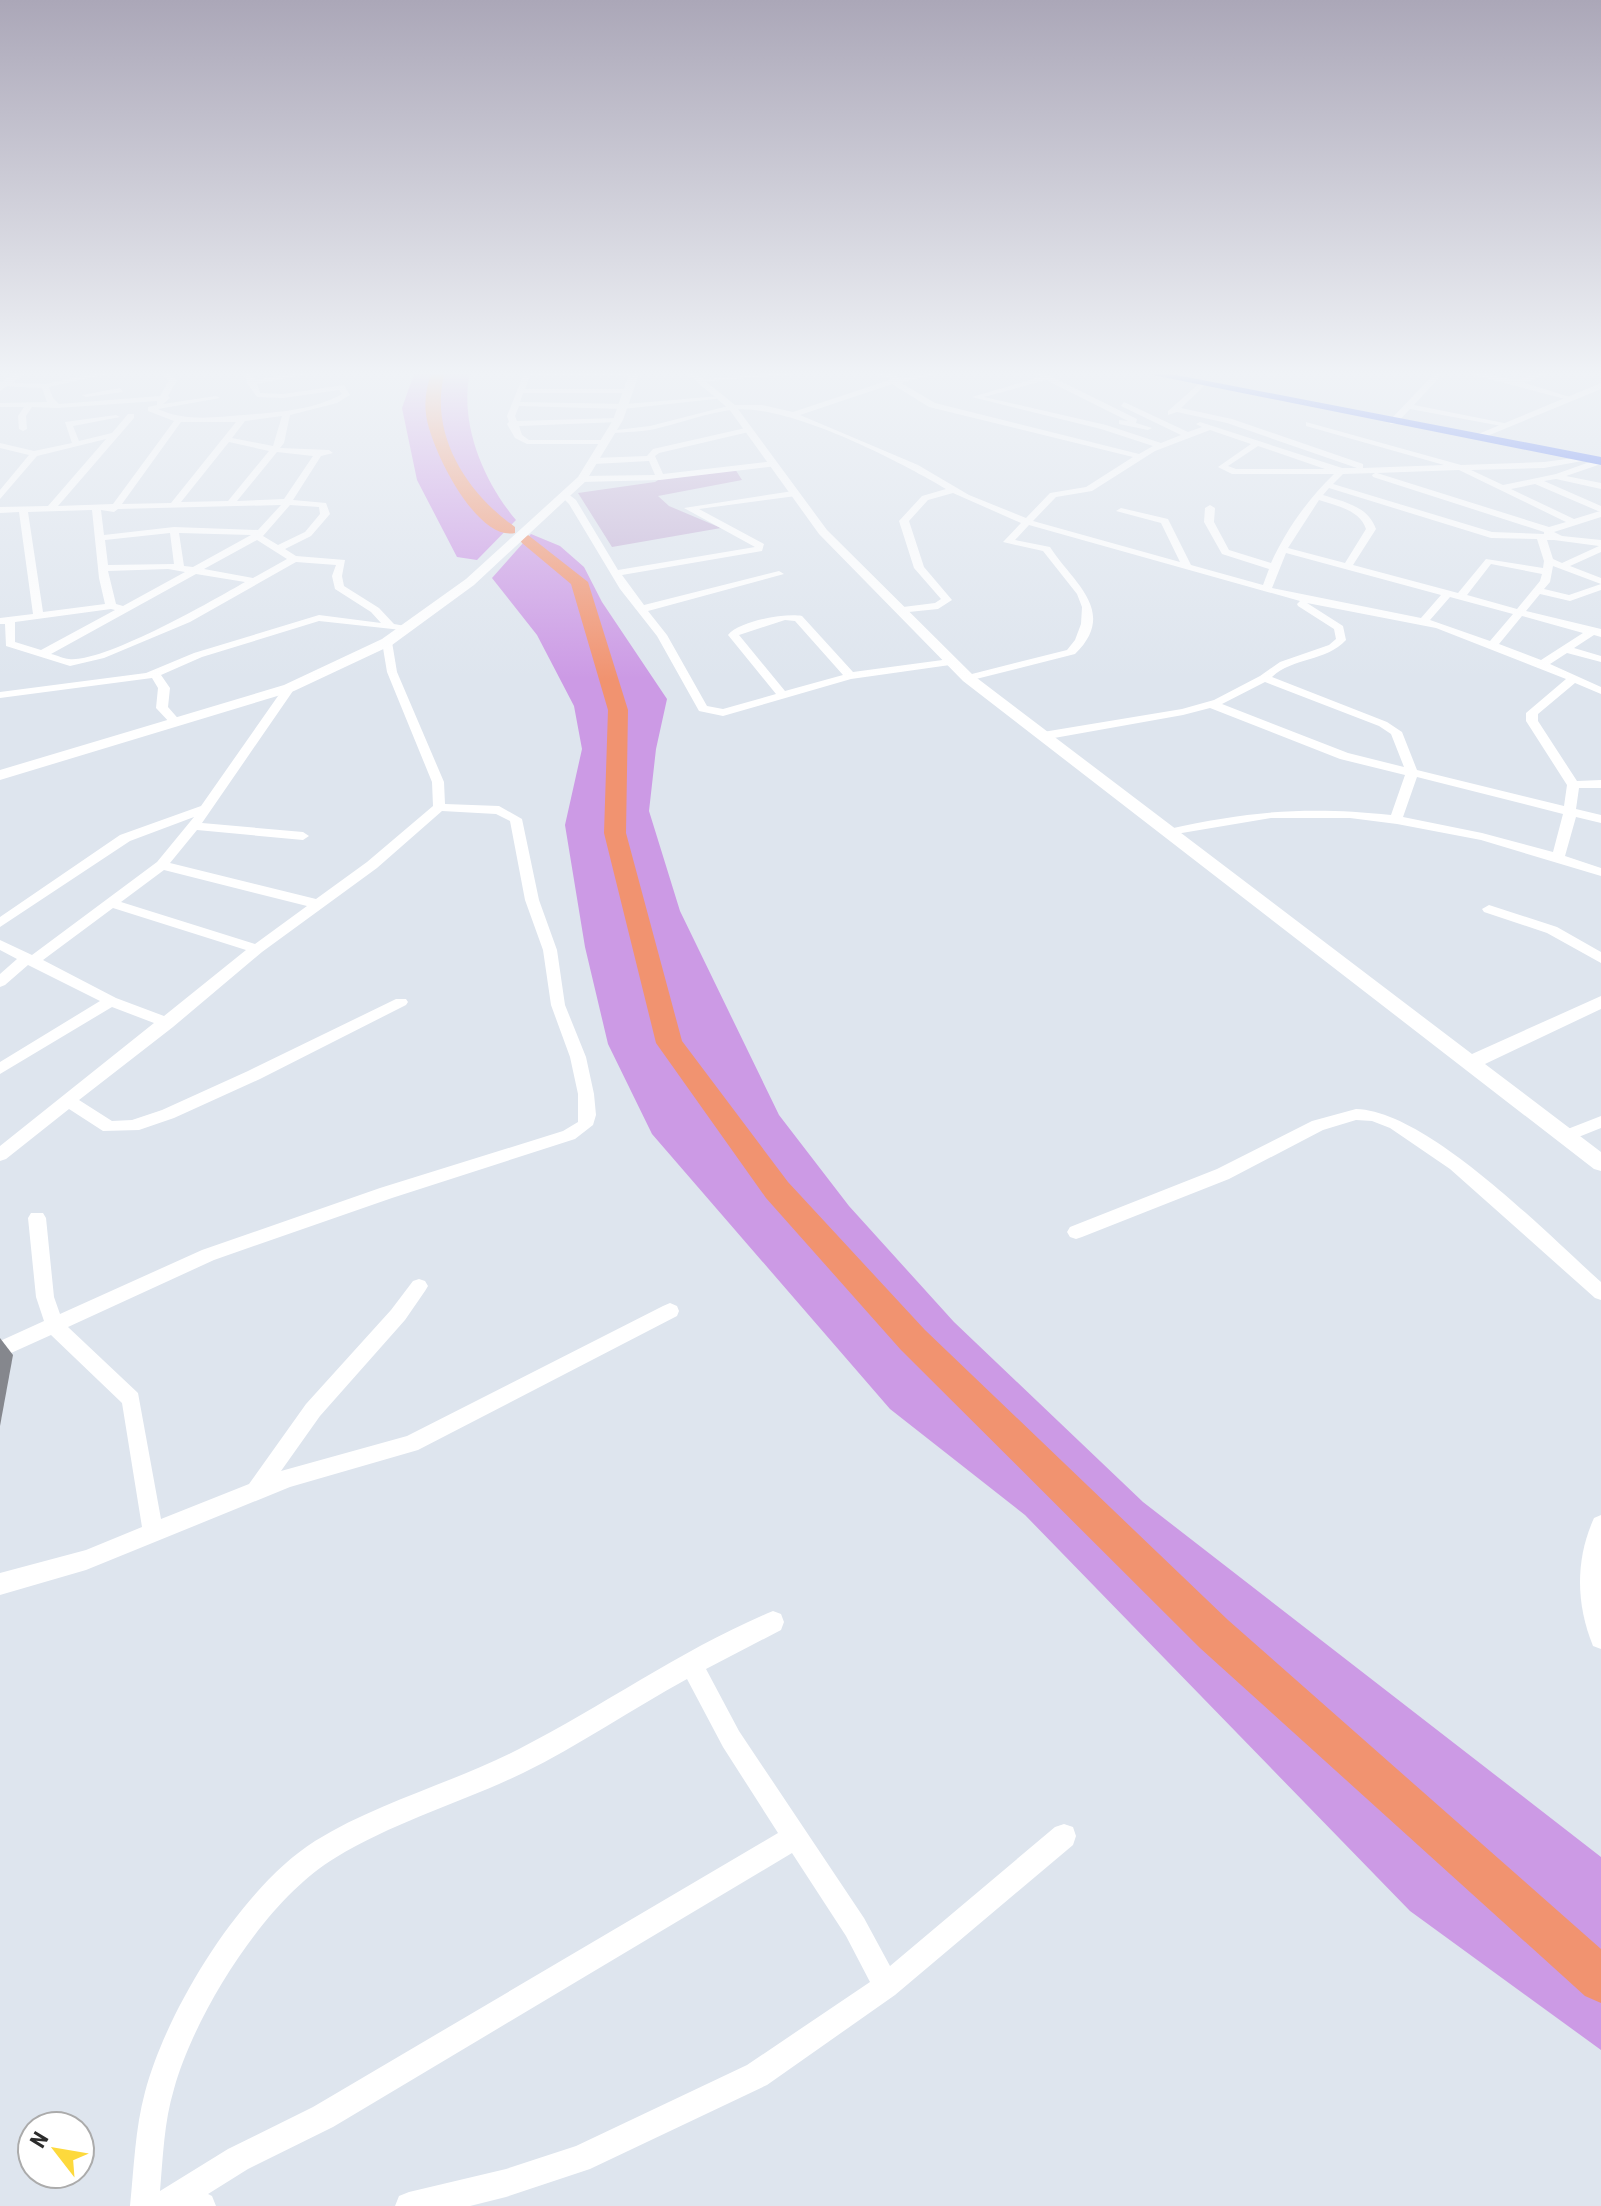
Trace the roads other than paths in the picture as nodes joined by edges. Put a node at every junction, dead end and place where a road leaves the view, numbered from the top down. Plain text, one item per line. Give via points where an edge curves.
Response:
1 (18, 474) edge
2 (80, 474) edge
3 (140, 474) edge
4 (199, 474) edge
5 (255, 474) edge
6 (305, 474) edge
7 (585, 474) edge
8 (659, 474) edge
9 (687, 474) edge
10 (780, 474) edge
11 (926, 474) edge
12 (1112, 474) edge
13 (1338, 474) edge
14 (1376, 474) edge
15 (1473, 474) edge
16 (1563, 474) edge
17 (1558, 476) junction
18 (660, 477) junction
19 (582, 479) junction
20 (1536, 481) junction
21 (1327, 485) junction
22 (1601, 486) edge
23 (1501, 488) junction
24 (956, 489) junction
25 (793, 494) junction
26 (564, 495) junction
27 (0, 496) edge
28 (1317, 496) junction
29 (287, 502) junction
30 (230, 504) junction
31 (173, 506) junction
32 (1210, 508) dead end
33 (23, 509) junction
34 (50, 509) junction
35 (114, 509) junction
36 (0, 510) edge
37 (97, 510) junction
38 (1121, 511) dead end
39 (1601, 512) edge
40 (1571, 521) junction
41 (1027, 522) junction
42 (174, 530) junction
43 (260, 534) junction
44 (1548, 535) junction
45 (101, 538) junction
46 (1601, 546) edge
47 (280, 548) junction
48 (1282, 549) junction
49 (294, 559) junction
50 (1348, 566) junction
51 (1562, 566) junction
52 (1187, 567) junction
53 (1274, 567) junction
54 (1548, 567) junction
55 (103, 568) junction
56 (179, 568) junction
57 (197, 571) junction
58 (617, 573) junction
59 (779, 574) dead end
60 (254, 581) junction
61 (1601, 584) edge
62 (1266, 590) junction
63 (1539, 591) junction
64 (1449, 592) junction
65 (1462, 595) junction
66 (1289, 596) junction
67 (111, 606) junction
68 (124, 609) junction
69 (642, 609) junction
70 (899, 610) junction
71 (1518, 611) junction
72 (38, 616) junction
73 (5, 620) edge
74 (1424, 621) junction
75 (390, 626) junction
76 (407, 629) junction
77 (1598, 631) edge
78 (387, 642) junction
79 (1492, 645) junction
80 (1565, 649) junction
81 (4, 651) edge
82 (41, 655) junction
83 (1601, 659) edge
84 (950, 662) junction
85 (1542, 664) junction
86 (155, 674) junction
87 (850, 676) junction
88 (968, 678) junction
89 (1264, 678) junction
90 (1574, 678) junction
91 (289, 688) junction
92 (1601, 691) edge
93 (0, 695) edge
94 (783, 696) junction
95 (1211, 704) junction
96 (176, 723) junction
97 (1043, 736) junction
98 (1412, 773) junction
99 (0, 775) edge
100 (1601, 784) edge
101 (1573, 785) junction
102 (439, 807) junction
103 (202, 810) junction
104 (1571, 810) junction
105 (1601, 819) edge
106 (1396, 820) junction
107 (194, 826) junction
108 (1169, 833) junction
109 (303, 836) dead end
110 (1558, 858) junction
111 (162, 865) junction
112 (1601, 872) edge
113 (110, 903) junction
114 (318, 904) junction
115 (1489, 909) dead end
116 (0, 923) edge
117 (0, 944) edge
118 (257, 949) junction
119 (1601, 958) edge
120 (29, 961) junction
121 (0, 982) edge
122 (111, 1001) junction
123 (401, 1002) dead end
124 (1601, 1002) edge
125 (168, 1023) junction
126 (1471, 1062) junction
127 (0, 1069) edge
128 (69, 1101) junction
129 (1601, 1122) edge
130 (1566, 1136) junction
131 (0, 1155) edge
132 (1601, 1163) edge
133 (37, 1218) dead end
134 (1076, 1232) dead end
135 (419, 1286) dead end
136 (1601, 1293) edge
137 (670, 1311) dead end
138 (54, 1323) junction
139 (0, 1350) edge
140 (256, 1490) junction
141 (1601, 1525) edge
142 (153, 1533) junction
143 (0, 1584) edge
144 (773, 1622) dead end
145 (1601, 1638) edge
146 (691, 1663) junction
147 (1064, 1836) dead end
148 (793, 1838) junction
149 (886, 1986) junction
150 (181, 2203) edge
151 (144, 2206) edge
152 (409, 2206) edge

1 - 27 street
2 - 34 street
3 - 35 street
4 - 31 street
5 - 30 street
6 - 29 street
7 - 19 street
8 - 18 street
9 - 18 street
10 - 25 street
11 - 24 street
12 - 41 street via 1089,489 1053,495
13 - 21 street
14 - 44 street
15 - 23 street
16 - 17 street
17 - 20 street
17 - 22 street
18 - 19 street
19 - 26 street
20 - 23 street
20 - 39 street
21 - 28 street
21 - 44 street via 1491,535
23 - 40 street
24 - 41 street
24 - 70 street via 925,498 904,521 919,568 947,600 938,606
25 - 58 street via 689,508 725,524 759,549
25 - 70 street
26 - 58 street
26 - 76 street via 470,582
28 - 48 street
28 - 50 street via 1370,522 1371,529
29 - 30 street
29 - 43 street
29 - 47 street via 326,508 317,527
30 - 31 street
31 - 35 street
32 - 53 street via 1209,522 1225,552
33 - 34 street
33 - 36 street
33 - 72 street
34 - 37 street
35 - 37 street
37 - 45 street
38 - 52 street via 1165,521
39 - 40 street
40 - 44 street
41 - 52 street
41 - 88 street via 1008,542 1047,549 1082,594 1087,621 1082,638 1071,652
42 - 43 street
42 - 45 street
42 - 56 street
43 - 47 street
43 - 57 street
44 - 46 street
44 - 54 street
45 - 55 street
46 - 51 street
47 - 49 street
48 - 50 street
48 - 53 street
49 - 60 street
49 - 75 street via 342,562 339,587
50 - 64 street
51 - 54 street
51 - 61 street
52 - 62 street
53 - 62 street
54 - 63 street
54 - 65 street via 1489,561
55 - 56 street
55 - 67 street
56 - 57 street
57 - 60 street
57 - 68 street
58 - 69 street
59 - 69 street
60 - 82 street via 186,620 112,653 70,663
61 - 63 street via 1570,598
62 - 66 street
63 - 71 street
64 - 65 street
64 - 74 street
65 - 71 street
66 - 74 street
66 - 89 street via 1339,628 1341,640 1321,653 1282,663
67 - 68 street
67 - 72 street
68 - 82 street
69 - 94 street via 703,709 723,713
70 - 84 street
71 - 77 street
71 - 79 street
72 - 73 street
73 - 81 street
74 - 79 street
75 - 76 street
75 - 86 street via 311,619
76 - 78 street
77 - 80 street
78 - 91 street
78 - 102 street via 392,672 438,782
79 - 85 street
80 - 83 street
80 - 85 street
81 - 82 street
84 - 87 street
84 - 88 street
85 - 90 street
86 - 93 street
86 - 96 street via 164,688 162,708
87 - 94 street
87 - 94 street via 798,618 737,630 733,635
88 - 97 street
89 - 95 street
89 - 98 street via 1390,727
90 - 92 street
90 - 101 street via 1536,707 1532,721
91 - 96 street
91 - 103 street
95 - 97 street
95 - 98 street via 1309,744
96 - 99 street
97 - 108 street
98 - 104 street
98 - 106 street
100 - 101 street
101 - 104 street
102 - 114 street
102 - 138 street via 499,810 516,819 532,900 550,950 558,1005 578,1057 586,1094 585,1125 569,1135 232,1246
103 - 107 street
103 - 116 street via 125,838
104 - 105 street
104 - 110 street
106 - 108 street via 1338,813 1272,814
106 - 110 street
107 - 109 street
107 - 111 street
108 - 126 street
110 - 112 street
111 - 113 street
111 - 114 street
113 - 118 street
113 - 120 street
114 - 118 street
115 - 119 street via 1552,930
117 - 120 street
118 - 125 street
120 - 121 street
120 - 122 street
122 - 125 street
122 - 127 street
123 - 128 street via 240,1082 133,1126 109,1127
124 - 126 street
125 - 128 street
126 - 130 street
128 - 131 street
129 - 130 street
130 - 132 street
133 - 138 street via 40,1269
134 - 136 street via 1223,1174 1320,1126 1374,1115 1420,1138
135 - 140 street via 313,1410
137 - 140 street via 411,1444
138 - 139 street
138 - 142 street via 131,1399
140 - 142 street
141 - 145 street via 1588,1577
142 - 143 street via 86,1560
144 - 146 street
146 - 148 street
146 - 151 street via 514,1765 323,1850 289,1878 205,1987 176,2040 152,2124
147 - 149 street
148 - 149 street via 855,1927
148 - 150 street via 323,2117 238,2159
149 - 152 street via 757,2075 580,2159

